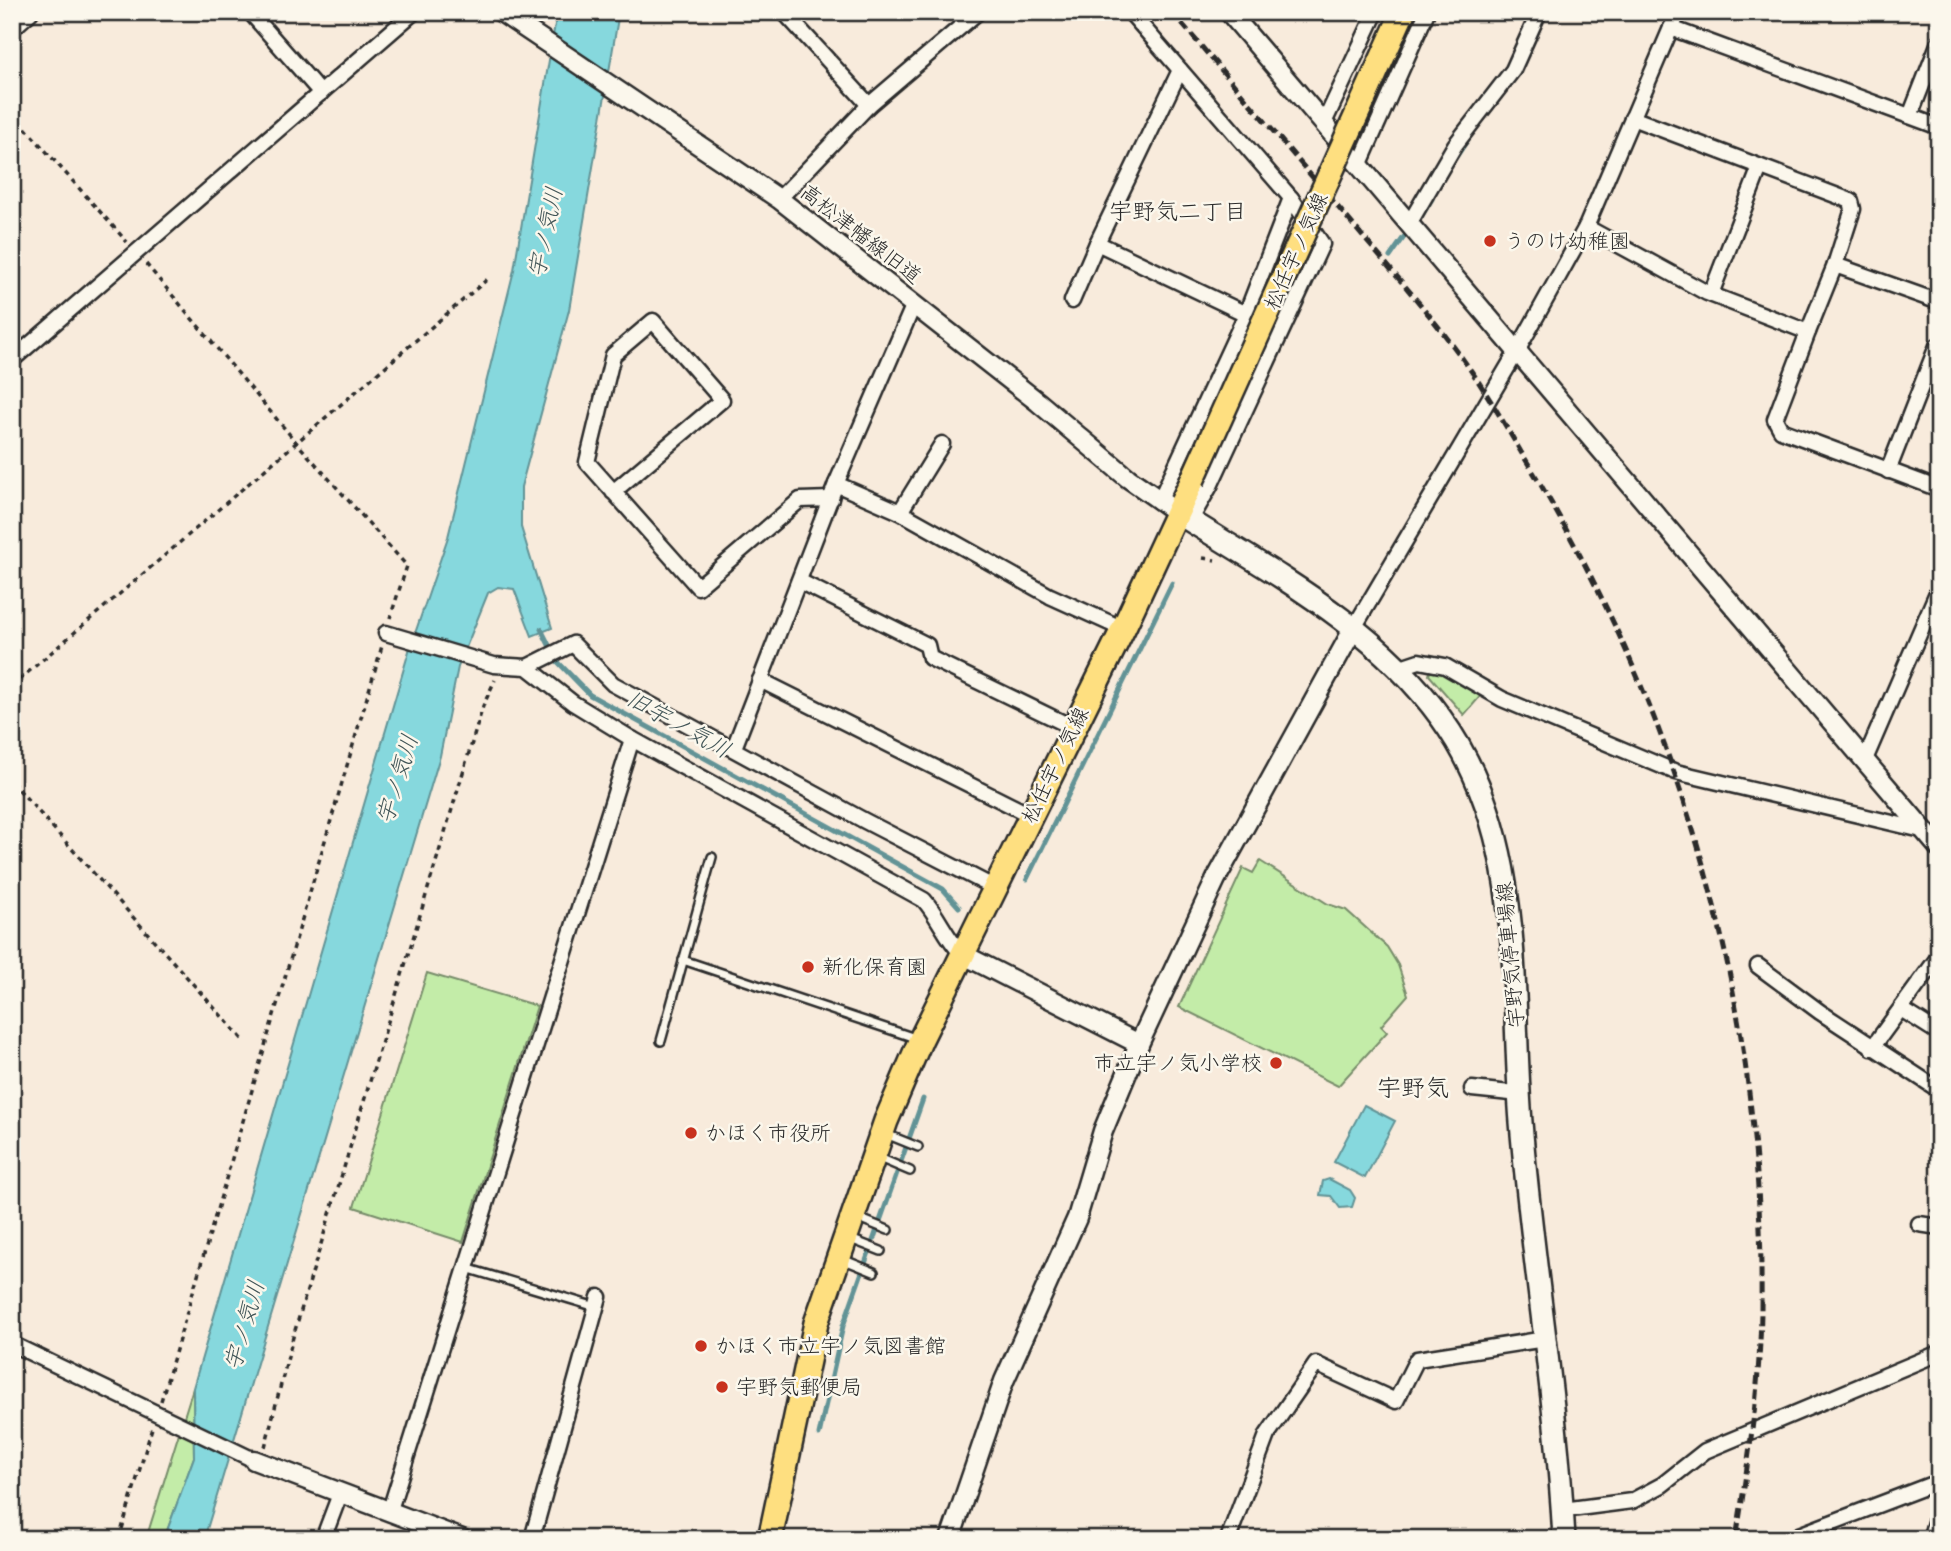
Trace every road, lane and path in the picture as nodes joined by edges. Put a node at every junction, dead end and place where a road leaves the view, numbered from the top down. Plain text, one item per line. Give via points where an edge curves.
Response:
1 (31, 12) edge
2 (250, 12) edge
3 (414, 12) edge
4 (501, 12) edge
5 (784, 12) edge
6 (978, 12) edge
7 (1130, 12) edge
8 (1229, 12) edge
9 (1376, 12) edge
10 (1403, 12) edge
11 (1427, 12) edge
12 (1539, 12) edge
13 (1678, 12) edge
14 (1671, 28) junction
15 (12, 29) edge
16 (1939, 42) edge
17 (1180, 70) junction
18 (321, 93) junction
19 (869, 105) junction
20 (12, 113) edge
21 (1910, 116) junction
22 (1632, 117) junction
23 (1324, 123) junction
24 (1939, 127) edge
25 (1359, 166) junction
26 (1760, 167) junction
27 (779, 198) junction
28 (1291, 198) junction
29 (1409, 224) junction
30 (1586, 227) junction
31 (1097, 243) junction
32 (136, 253) junction
33 (1835, 265) junction
34 (490, 277) dead end
35 (1711, 294) junction
36 (1073, 301) dead end
37 (1939, 302) edge
38 (914, 304) junction
39 (1246, 314) junction
40 (1808, 332) junction
41 (1938, 345) edge
42 (1516, 353) junction
43 (12, 360) edge
44 (296, 442) junction
45 (942, 444) dead end
46 (1888, 471) junction
47 (836, 484) junction
48 (1939, 489) edge
49 (613, 492) junction
50 (831, 499) junction
51 (900, 512) junction
52 (1176, 512) junction
53 (799, 581) junction
54 (1939, 588) edge
55 (1355, 626) junction
56 (1123, 629) junction
57 (388, 634) junction
58 (498, 665) junction
59 (527, 667) junction
60 (1401, 667) junction
61 (760, 680) junction
62 (12, 686) edge
63 (1074, 728) junction
64 (632, 739) junction
65 (734, 748) junction
66 (1864, 762) junction
67 (12, 782) edge
68 (1030, 815) junction
69 (1922, 830) junction
70 (1939, 848) edge
71 (712, 857) dead end
72 (995, 888) junction
73 (962, 954) junction
74 (1939, 956) edge
75 (683, 960) junction
76 (1758, 966) dead end
77 (1900, 1009) junction
78 (1939, 1032) edge
79 (921, 1039) junction
80 (244, 1041) dead end
81 (661, 1041) dead end
82 (1139, 1044) junction
83 (1872, 1048) junction
84 (1472, 1089) dead end
85 (1939, 1090) edge
86 (1520, 1094) junction
87 (892, 1137) junction
88 (915, 1146) dead end
89 (884, 1159) junction
90 (907, 1169) dead end
91 (1919, 1224) dead end
92 (1939, 1227) edge
93 (885, 1229) dead end
94 (855, 1240) junction
95 (878, 1250) dead end
96 (466, 1268) junction
97 (871, 1271) dead end
98 (598, 1302) joint
99 (1545, 1339) junction
100 (12, 1344) edge
101 (1939, 1353) edge
102 (156, 1415) junction
103 (258, 1462) junction
104 (1939, 1486) edge
105 (340, 1494) junction
106 (1939, 1509) edge
107 (1563, 1510) junction
108 (389, 1513) junction
109 (119, 1539) edge
110 (323, 1539) edge
111 (462, 1539) edge
112 (532, 1539) edge
113 (770, 1539) edge
114 (950, 1539) edge
115 (1228, 1539) edge
116 (1564, 1539) edge
117 (1799, 1539) edge
118 (1930, 1539) edge

1 - 15 street
2 - 18 street
3 - 18 street
4 - 27 street, 高松津幡線旧道
5 - 19 street
6 - 19 street
7 - 17 street
8 - 23 street
9 - 23 street
10 - 52 main road, 松任宇ノ気線, bridge
11 - 25 street
12 - 29 street via 1513,70 1455,145
13 - 14 street
14 - 21 street
14 - 22 street
16 - 21 street
17 - 28 street
17 - 31 street
18 - 32 street
19 - 27 street
20 - 32 path
21 - 24 street
22 - 26 street
22 - 30 street
23 - 25 street
25 - 29 street
26 - 33 street via 1851,201 1853,209
26 - 35 street
27 - 38 street, 高松津幡線旧道
28 - 39 street
28 - 52 street via 1322,244 1210,486
29 - 42 street
30 - 35 street
30 - 42 street
31 - 36 street
31 - 39 street
32 - 43 street
32 - 44 path
33 - 37 street
33 - 40 street
34 - 44 path
35 - 40 street
38 - 47 street
38 - 52 street, 高松津幡線旧道
39 - 52 street
40 - 46 street via 1774,419 1781,430
41 - 46 street
42 - 55 street
42 - 66 street
44 - 57 path via 407,566
44 - 62 path
45 - 51 street
46 - 48 street
47 - 50 street
47 - 51 street
49 - 49 street via 587,462 613,355 653,321 722,400
49 - 50 street via 698,587 800,500
50 - 53 street
51 - 56 street via 1050,596
52 - 55 main road, 宇野気停車場線
52 - 56 main road, 松任宇ノ気線
53 - 61 street
53 - 63 street via 928,645 930,659
54 - 66 street
55 - 60 main road, 宇野気停車場線
55 - 82 street via 1216,878
56 - 63 main road, 松任宇ノ気線
57 - 58 street
57 - 102 path
58 - 59 street
58 - 103 path
59 - 64 street via 573,703
59 - 65 street via 573,644 613,684
60 - 69 street via 1419,661 1445,666 1502,699 1676,772
60 - 86 main road, 宇野気停車場線 via 1459,746 1489,814 1500,853 1512,921
61 - 65 street
61 - 68 street
63 - 68 main road, 松任宇ノ気線
64 - 73 street via 924,900
64 - 96 street
65 - 72 street
66 - 69 street
67 - 80 path
68 - 72 main road, 松任宇ノ気線
69 - 70 street
71 - 75 lane
72 - 73 main road, 松任宇ノ気線
73 - 79 main road, 松任宇ノ気線
73 - 82 street
74 - 77 street
75 - 79 lane
75 - 81 lane
76 - 83 street
77 - 78 street
77 - 83 street
79 - 87 main road, 松任宇ノ気線
82 - 114 street via 1103,1131 1077,1218 1004,1381
83 - 85 street
84 - 86 street
86 - 99 main road, 宇野気停車場線
87 - 88 lane
87 - 89 main road, 松任宇ノ気線
89 - 90 lane
89 - 94 main road, 松任宇ノ気線
91 - 92 street
93 - 94 lane
94 - 95 lane
94 - 97 lane
94 - 113 main road, 松任宇ノ気線 via 816,1323
96 - 98 lane
96 - 108 street
98 - 112 street
99 - 107 main road, 宇野気停車場線
99 - 115 street via 1417,1359 1396,1401 1316,1364 1267,1435
100 - 102 street
101 - 107 street via 1705,1451 1662,1485 1632,1501
102 - 103 street
102 - 109 path
103 - 105 street
104 - 117 street via 1930,1485
105 - 108 street
105 - 110 street
106 - 118 street
107 - 116 main road, 宇野気停車場線
108 - 111 street

